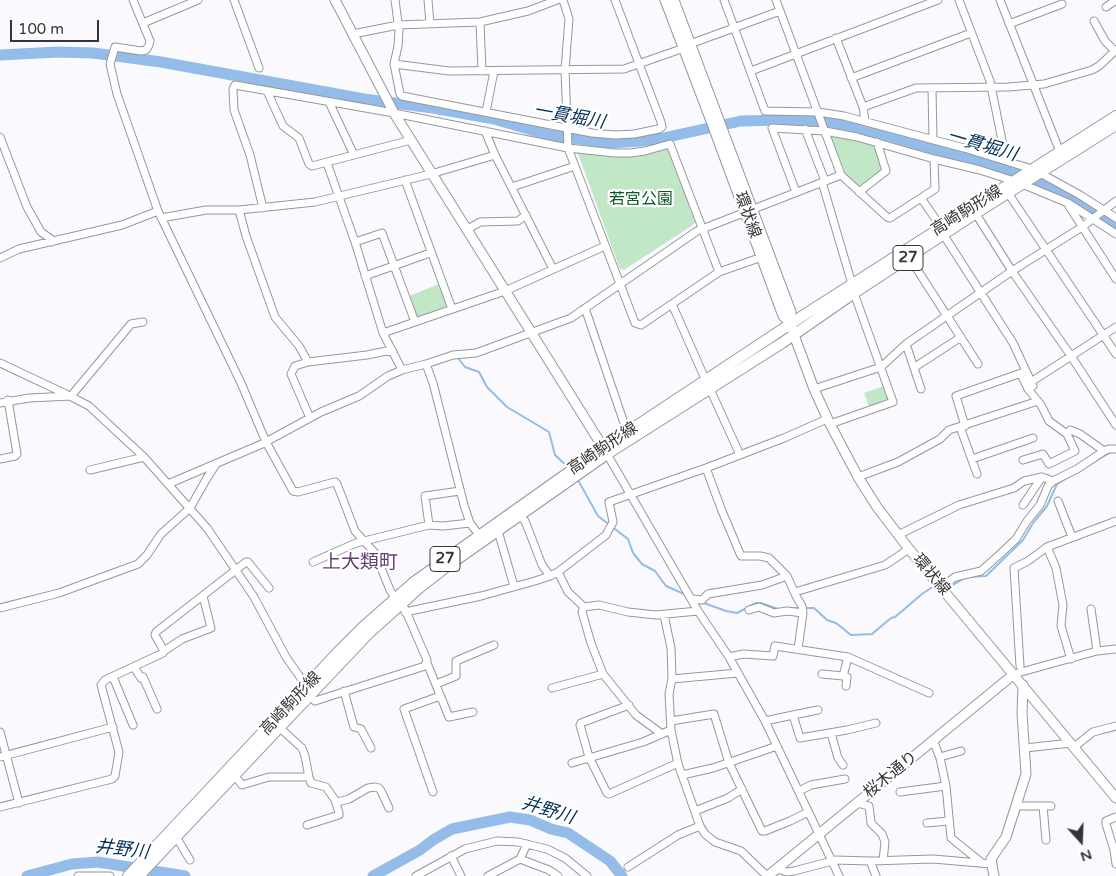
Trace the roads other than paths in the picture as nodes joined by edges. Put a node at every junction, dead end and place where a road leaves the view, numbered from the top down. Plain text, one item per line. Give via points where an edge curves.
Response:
1 (133, 0) edge
2 (198, 0) edge
3 (234, 0) edge
4 (337, 0) edge
5 (395, 0) edge
6 (428, 0) edge
7 (556, 0) edge
8 (563, 0) edge
9 (615, 0) edge
10 (665, 0) edge
11 (674, 0) edge
12 (724, 0) edge
13 (776, 0) edge
14 (914, 0) edge
15 (938, 0) edge
16 (959, 0) edge
17 (1000, 0) edge
18 (1116, 0) edge
19 (1062, 4) dead end
20 (1106, 7) dead end
21 (917, 8) junction
22 (780, 11) junction
23 (1094, 20) dead end
24 (480, 22) junction
25 (142, 23) junction
26 (430, 24) junction
27 (1009, 24) junction
28 (398, 25) junction
29 (734, 27) junction
30 (971, 33) junction
31 (352, 34) junction
32 (836, 38) junction
33 (687, 46) junction
34 (1115, 50) edge
35 (796, 54) junction
36 (394, 64) junction
37 (640, 64) junction
38 (260, 68) dead end
39 (565, 70) junction
40 (482, 71) junction
41 (494, 71) junction
42 (751, 71) junction
43 (851, 78) junction
44 (1032, 85) junction
45 (991, 86) junction
46 (932, 88) junction
47 (267, 91) junction
48 (330, 102) junction
49 (863, 108) junction
50 (394, 112) junction
51 (486, 112) junction
52 (818, 113) junction
53 (1116, 116) edge
54 (865, 121) junction
55 (1116, 125) edge
56 (567, 128) junction
57 (805, 129) junction
58 (485, 131) junction
59 (825, 131) junction
60 (0, 137) edge
61 (411, 140) junction
62 (933, 140) junction
63 (877, 142) junction
64 (568, 148) junction
65 (1060, 152) junction
66 (354, 155) junction
67 (495, 155) junction
68 (934, 158) junction
69 (1006, 160) junction
70 (327, 163) junction
71 (575, 166) junction
72 (1035, 172) junction
73 (430, 174) junction
74 (841, 175) junction
75 (404, 180) junction
76 (823, 181) junction
77 (1019, 182) junction
78 (512, 187) junction
79 (796, 192) junction
80 (859, 192) junction
81 (1008, 193) junction
82 (337, 196) junction
83 (921, 198) junction
84 (1116, 201) edge
85 (1068, 204) junction
86 (263, 208) junction
87 (239, 210) junction
88 (749, 210) junction
89 (974, 210) junction
90 (1102, 210) junction
91 (160, 215) junction
92 (526, 215) junction
93 (1116, 218) edge
94 (1093, 219) junction
95 (1082, 227) junction
96 (702, 228) junction
97 (466, 230) junction
98 (942, 231) junction
99 (1116, 234) edge
100 (52, 242) junction
101 (354, 242) junction
102 (605, 246) junction
103 (1047, 250) junction
104 (430, 253) junction
105 (762, 257) junction
106 (909, 257) junction
107 (0, 258) edge
108 (393, 265) junction
109 (553, 269) junction
110 (718, 272) junction
111 (1012, 272) junction
112 (365, 276) junction
113 (1116, 279) edge
114 (620, 283) junction
115 (853, 288) junction
116 (504, 291) junction
117 (980, 293) junction
118 (672, 304) junction
119 (585, 308) junction
120 (452, 309) junction
121 (946, 315) junction
122 (144, 322) dead end
123 (415, 322) junction
124 (791, 323) junction
125 (1116, 328) edge
126 (383, 332) junction
127 (531, 332) junction
128 (794, 335) junction
129 (1104, 336) junction
130 (960, 337) junction
131 (906, 344) junction
132 (392, 350) junction
133 (1116, 354) edge
134 (1072, 356) junction
135 (308, 362) junction
136 (0, 363) edge
137 (426, 364) junction
138 (978, 364) dead end
139 (880, 367) junction
140 (914, 367) junction
141 (402, 370) junction
142 (1024, 372) junction
143 (708, 385) junction
144 (1030, 385) junction
145 (921, 388) dead end
146 (814, 390) junction
147 (70, 396) junction
148 (8, 400) junction
149 (0, 402) edge
150 (1038, 402) junction
151 (310, 418) junction
152 (828, 421) junction
153 (1116, 425) edge
154 (963, 426) junction
155 (627, 432) junction
156 (1067, 434) junction
157 (1033, 438) dead end
158 (266, 442) junction
159 (1116, 449) edge
160 (605, 451) junction
161 (1104, 451) junction
162 (740, 455) junction
163 (144, 457) junction
164 (0, 459) edge
165 (972, 459) junction
166 (1023, 460) dead end
167 (217, 464) junction
168 (706, 468) junction
169 (90, 470) dead end
170 (977, 474) dead end
171 (858, 477) junction
172 (1042, 477) junction
173 (1053, 481) junction
174 (168, 484) junction
175 (460, 491) junction
176 (631, 494) junction
177 (1058, 501) dead end
178 (1023, 506) dead end
179 (190, 508) junction
180 (520, 516) junction
181 (1116, 521) edge
182 (470, 523) junction
183 (429, 525) junction
184 (498, 531) junction
185 (479, 535) junction
186 (898, 535) junction
187 (1072, 537) junction
188 (366, 541) junction
189 (1047, 547) junction
190 (909, 549) junction
191 (312, 562) dead end
192 (236, 569) junction
193 (558, 572) junction
194 (550, 576) junction
195 (787, 576) junction
196 (514, 586) junction
197 (941, 587) junction
198 (270, 588) dead end
199 (795, 592) junction
200 (203, 596) junction
201 (692, 599) junction
202 (400, 605) junction
203 (584, 607) junction
204 (0, 608) edge
205 (1091, 609) dead end
206 (749, 610) dead end
207 (698, 611) junction
208 (803, 613) junction
209 (664, 615) junction
210 (494, 644) dead end
211 (798, 649) junction
212 (1116, 649) edge
213 (164, 651) junction
214 (1097, 651) junction
215 (729, 657) junction
216 (848, 657) junction
217 (1071, 659) junction
218 (427, 663) junction
219 (1020, 666) dead end
220 (134, 667) junction
221 (738, 673) junction
222 (603, 674) junction
223 (822, 674) dead end
224 (1014, 674) junction
225 (843, 676) junction
226 (113, 677) junction
227 (672, 679) junction
228 (436, 684) junction
229 (1023, 685) junction
230 (846, 686) dead end
231 (552, 688) dead end
232 (344, 691) junction
233 (308, 692) junction
234 (929, 693) dead end
235 (440, 696) junction
236 (629, 705) junction
237 (157, 709) dead end
238 (818, 710) dead end
239 (473, 712) dead end
240 (793, 715) junction
241 (671, 721) junction
242 (765, 721) junction
243 (876, 723) dead end
244 (133, 726) dead end
245 (1116, 726) edge
246 (113, 727) junction
247 (280, 728) junction
248 (671, 730) junction
249 (0, 732) edge
250 (831, 733) junction
251 (662, 734) junction
252 (933, 740) junction
253 (1073, 745) junction
254 (777, 746) junction
255 (371, 748) dead end
256 (1025, 748) junction
257 (961, 751) dead end
258 (3, 756) edge
259 (589, 757) junction
260 (940, 757) junction
261 (572, 762) dead end
262 (678, 763) junction
263 (729, 763) junction
264 (843, 765) dead end
265 (682, 775) junction
266 (235, 776) junction
267 (309, 778) junction
268 (845, 779) dead end
269 (946, 786) junction
270 (742, 789) junction
271 (799, 791) junction
272 (433, 792) dead end
273 (900, 792) dead end
274 (1116, 798) edge
275 (335, 800) junction
276 (19, 803) junction
277 (857, 803) junction
278 (1016, 806) junction
279 (1043, 806) junction
280 (1051, 806) dead end
281 (0, 807) edge
282 (389, 808) dead end
283 (695, 811) junction
284 (808, 812) junction
285 (1116, 817) edge
286 (948, 821) junction
287 (927, 822) dead end
288 (307, 825) dead end
289 (700, 826) junction
290 (173, 833) junction
291 (818, 834) junction
292 (1046, 840) dead end
293 (527, 844) junction
294 (153, 856) junction
295 (451, 856) junction
296 (520, 859) junction
297 (190, 860) dead end
298 (883, 860) junction
299 (832, 861) junction
300 (870, 861) junction
301 (987, 864) junction
302 (1116, 864) edge
303 (628, 867) dead end
304 (777, 869) junction
305 (78, 876) edge
306 (110, 876) edge
307 (128, 876) edge
308 (139, 876) edge
309 (416, 876) edge
310 (462, 876) edge
311 (488, 876) edge
312 (558, 876) edge
313 (587, 876) edge
314 (768, 876) edge
315 (839, 876) edge
316 (876, 876) edge
317 (994, 876) edge

1 - 25 street
2 - 25 street
3 - 38 street
4 - 31 street
5 - 28 street
6 - 26 street
7 - 24 street
8 - 39 street via 569,19
9 - 37 street
10 - 33 street
11 - 33 street
12 - 29 street
13 - 22 street
14 - 21 street
15 - 21 street
16 - 30 street
17 - 27 street
18 - 20 street
19 - 27 street
21 - 32 street
22 - 29 street
22 - 35 street
23 - 34 street via 1105,41
24 - 26 street
24 - 40 street
25 - 91 street via 150,41 147,48 141,51 115,47 111,62 117,94
26 - 28 street
27 - 44 street
28 - 31 street
28 - 36 street
29 - 33 street
29 - 42 street
30 - 43 street
30 - 45 street
31 - 50 street
32 - 35 street
32 - 43 street
33 - 37 street
33 - 88 street, 環状線
34 - 44 street via 1092,70
35 - 42 street
35 - 52 street
36 - 40 street via 449,71
36 - 51 street via 402,96
37 - 39 street via 624,69
37 - 56 street via 662,127 615,135
39 - 41 street
39 - 56 street
40 - 41 street
41 - 51 street
42 - 52 street via 765,111
43 - 49 street
44 - 45 street
44 - 65 street
45 - 46 street
45 - 69 street
46 - 49 street via 916,88
46 - 62 street
47 - 48 street
47 - 70 street via 283,126 299,138 309,164
47 - 86 street via 235,85 232,89 234,110 250,155
48 - 50 street
48 - 66 street
49 - 54 street
50 - 58 street
50 - 61 street
51 - 56 street
52 - 54 street
52 - 59 street
53 - 65 main road, 高崎駒形線 / 27
54 - 62 street
55 - 72 main road, 高崎駒形線 / 27
56 - 64 street
57 - 59 street
57 - 76 street
57 - 79 street via 772,128
58 - 64 street
58 - 67 street
59 - 63 street
59 - 74 street
60 - 100 street via 27,207 41,232
61 - 66 street
61 - 73 street
62 - 69 street
63 - 68 street
63 - 80 street via 886,171
64 - 71 street
64 - 96 street via 630,153 670,144
65 - 72 main road, 高崎駒形線 / 27
66 - 70 street
67 - 73 street
67 - 78 street
68 - 77 street
68 - 83 street via 935,189
69 - 72 street
70 - 82 street
71 - 78 street
71 - 102 street
72 - 77 main road, 高崎駒形線 / 27
72 - 90 street
73 - 75 street
73 - 97 street
74 - 76 street
74 - 80 street
75 - 82 street
75 - 104 street
76 - 79 street
76 - 115 street
77 - 81 main road, 高崎駒形線 / 27
77 - 85 street
77 - 89 main road, 高崎駒形線 / 27
78 - 92 street
79 - 88 street
80 - 83 street via 890,218
81 - 89 main road, 高崎駒形線 / 27
81 - 103 street
82 - 86 street
82 - 101 street
83 - 98 street
84 - 90 street
85 - 94 street
85 - 95 street
86 - 87 street
87 - 91 street
87 - 135 street via 275,317
88 - 96 street
88 - 105 street, 環状線
88 - 124 street, 環状線 via 791,312
89 - 98 main road, 高崎駒形線 / 27
89 - 111 street
90 - 93 street
90 - 94 street
91 - 100 street
91 - 158 street
92 - 97 street via 518,221 480,222
92 - 109 street
94 - 95 street
94 - 99 street
95 - 103 street
95 - 113 street
96 - 110 street
96 - 114 street
97 - 116 street
98 - 106 main road, 高崎駒形線 / 27
98 - 115 main road, 高崎駒形線 / 27
98 - 117 street
100 - 107 street via 19,249
101 - 108 street via 382,233
101 - 112 street
102 - 109 street
102 - 114 street
103 - 111 street
103 - 129 street
104 - 108 street
104 - 120 street
105 - 110 street
105 - 124 street, 環状線 via 783,316
106 - 115 main road, 高崎駒形線 / 27
106 - 121 street
108 - 112 street
108 - 123 street
109 - 116 street
110 - 118 street
111 - 117 street
111 - 134 street
112 - 126 street
114 - 118 street via 638,325
114 - 119 street
115 - 124 main road, 高崎駒形線 / 27
115 - 128 main road, 高崎駒形線 / 27
115 - 139 street
116 - 120 street
116 - 127 street
117 - 121 street
117 - 142 street via 1013,343
118 - 143 street
119 - 127 street via 571,318
119 - 155 street
120 - 123 street
121 - 130 street
121 - 131 street
122 - 147 street via 132,324
123 - 126 street
124 - 128 street, 環状線
124 - 143 main road, 高崎駒形線 / 27
125 - 129 street
126 - 132 street
127 - 137 street via 476,352
127 - 160 street
128 - 143 main road, 高崎駒形線 / 27
128 - 146 street, 環状線
129 - 133 street
129 - 134 street
130 - 138 street
130 - 140 street
131 - 139 street
131 - 140 street
132 - 135 street
132 - 141 street
134 - 144 street
134 - 153 street
135 - 151 street via 295,366 291,372
136 - 147 street
137 - 141 street
137 - 175 street
139 - 146 street
139 - 152 street via 893,402
140 - 145 street
141 - 151 street via 359,396
142 - 144 street
142 - 154 street via 956,396
143 - 155 main road, 高崎駒形線 / 27
143 - 160 main road, 高崎駒形線 / 27
143 - 162 street
144 - 150 street
146 - 152 street, 環状線
147 - 148 street
147 - 163 street via 99,414
148 - 149 street
148 - 164 street via 17,454
150 - 154 street
150 - 156 street via 1049,421
151 - 158 street
152 - 162 street
152 - 171 street, 環状線
154 - 165 street
154 - 171 street via 949,430 940,439 898,462
155 - 160 main road, 高崎駒形線 / 27
156 - 161 street via 1070,430 1080,434
156 - 166 street via 1075,451 1049,464 1043,454
157 - 165 street
158 - 167 street
158 - 188 street via 295,492 335,482 355,531
159 - 161 street
160 - 176 street
160 - 180 main road, 高崎駒形線 / 27
160 - 185 main road, 高崎駒形線 / 27
161 - 173 street
162 - 168 street
163 - 169 street
163 - 174 street
165 - 170 street
167 - 174 street
167 - 179 street
168 - 176 street
168 - 195 street via 742,556 769,558
171 - 186 street, 環状線
172 - 173 street
172 - 178 street
172 - 186 street via 959,505
173 - 197 street via 1016,539 982,571 955,578
174 - 179 street
175 - 182 street
175 - 183 street via 425,496
176 - 193 street via 609,502 613,522 606,535
176 - 201 street
177 - 187 street
179 - 192 street
179 - 204 street via 161,534 138,564 59,593
180 - 184 main road, 高崎駒形線 / 27
180 - 194 street
181 - 187 street
182 - 183 street
182 - 185 street
183 - 188 street
184 - 196 street
184 - 202 main road, 高崎駒形線 / 27 via 446,567
185 - 202 main road, 高崎駒形線 / 27 via 414,582
186 - 190 street, 環状線
187 - 189 street
188 - 191 street via 356,542
188 - 202 street
189 - 217 street via 1056,568 1062,601 1061,626
189 - 219 street via 1014,568
190 - 197 street, 環状線
190 - 199 street via 885,565
192 - 198 street via 248,562
192 - 200 street
192 - 233 street
193 - 194 street
193 - 203 street via 568,592
194 - 196 street
195 - 199 street
195 - 201 street via 762,586 708,594 702,600
196 - 202 street via 481,596
197 - 224 street, 環状線
199 - 208 street
200 - 213 street via 156,632
200 - 213 street via 211,628 182,639
201 - 207 street
202 - 218 street
202 - 233 main road, 高崎駒形線 / 27 via 363,627
203 - 209 street via 599,605 628,612
203 - 222 street via 582,612
205 - 214 street
206 - 208 street via 759,607 774,613
207 - 209 street
207 - 215 street
208 - 211 street
209 - 227 street via 671,648
210 - 228 street via 456,660 456,676
211 - 215 street via 775,646 773,656 743,654
211 - 216 street
212 - 214 street
213 - 220 street
214 - 217 street
215 - 221 street
216 - 225 street
216 - 234 street
217 - 224 street
218 - 228 street
218 - 232 street via 420,669
220 - 226 street
220 - 237 street via 140,678 143,677
221 - 227 street
221 - 242 street
222 - 231 street
222 - 236 street
223 - 225 street
224 - 229 street, 環状線
224 - 252 street, 桜木通り
225 - 230 street via 848,677
226 - 244 street
226 - 246 street via 101,685
227 - 241 street via 669,694
228 - 235 street
229 - 253 street, 環状線
229 - 256 street
232 - 233 street via 315,701
232 - 255 street via 354,727 361,729
233 - 247 main road, 高崎駒形線 / 27
233 - 290 main road, 高崎駒形線 / 27
235 - 239 street via 449,717
235 - 272 street via 404,709
236 - 251 street via 636,715
236 - 259 street via 581,723
238 - 240 street
240 - 242 street
240 - 250 street via 800,738
241 - 248 street
241 - 263 street via 714,714
242 - 254 street
243 - 250 street
245 - 253 street via 1093,732
246 - 258 street
246 - 276 street via 119,752 112,779
247 - 266 main road, 高崎駒形線 / 27
247 - 267 street via 302,748
248 - 251 street
248 - 262 street
249 - 258 street
250 - 264 street
251 - 259 street
252 - 260 street
252 - 277 street, 桜木通り
253 - 256 street
253 - 274 street, 環状線
254 - 263 street
254 - 271 street
256 - 278 street via 1026,774
257 - 260 street
258 - 276 street
259 - 261 street
259 - 262 street via 609,794
260 - 269 street
262 - 265 street
263 - 265 street
263 - 270 street
265 - 283 street
266 - 267 street via 242,785 269,777
266 - 290 main road, 高崎駒形線 / 27
267 - 275 street via 311,783 326,787
268 - 271 street via 812,785
269 - 273 street
269 - 286 street
270 - 283 street
270 - 284 street via 762,830
271 - 284 street
275 - 282 street via 349,799 375,787 382,791
275 - 288 street via 339,815
276 - 281 street
277 - 291 street, 桜木通り
277 - 298 street via 869,806 871,824 882,834 885,842
278 - 279 street
278 - 301 street via 1006,837
279 - 280 street
279 - 292 street
283 - 289 street
284 - 291 street
285 - 302 street via 1106,824
286 - 287 street
286 - 301 street via 951,838
289 - 303 street via 678,835
289 - 314 street via 715,842 741,850
290 - 294 main road, 高崎駒形線 / 27
290 - 297 street
291 - 299 street
291 - 304 street, 桜木通り
293 - 295 street via 508,841 485,843
293 - 296 street
293 - 313 street via 565,858
294 - 307 main road, 27
294 - 308 main road, 27
295 - 309 street
295 - 310 street
296 - 311 street
296 - 312 street
298 - 300 street
298 - 301 street via 933,859
299 - 300 street
299 - 304 street via 794,872
299 - 315 street
300 - 316 street
301 - 317 street
304 - 314 street, 桜木通り
305 - 306 street

